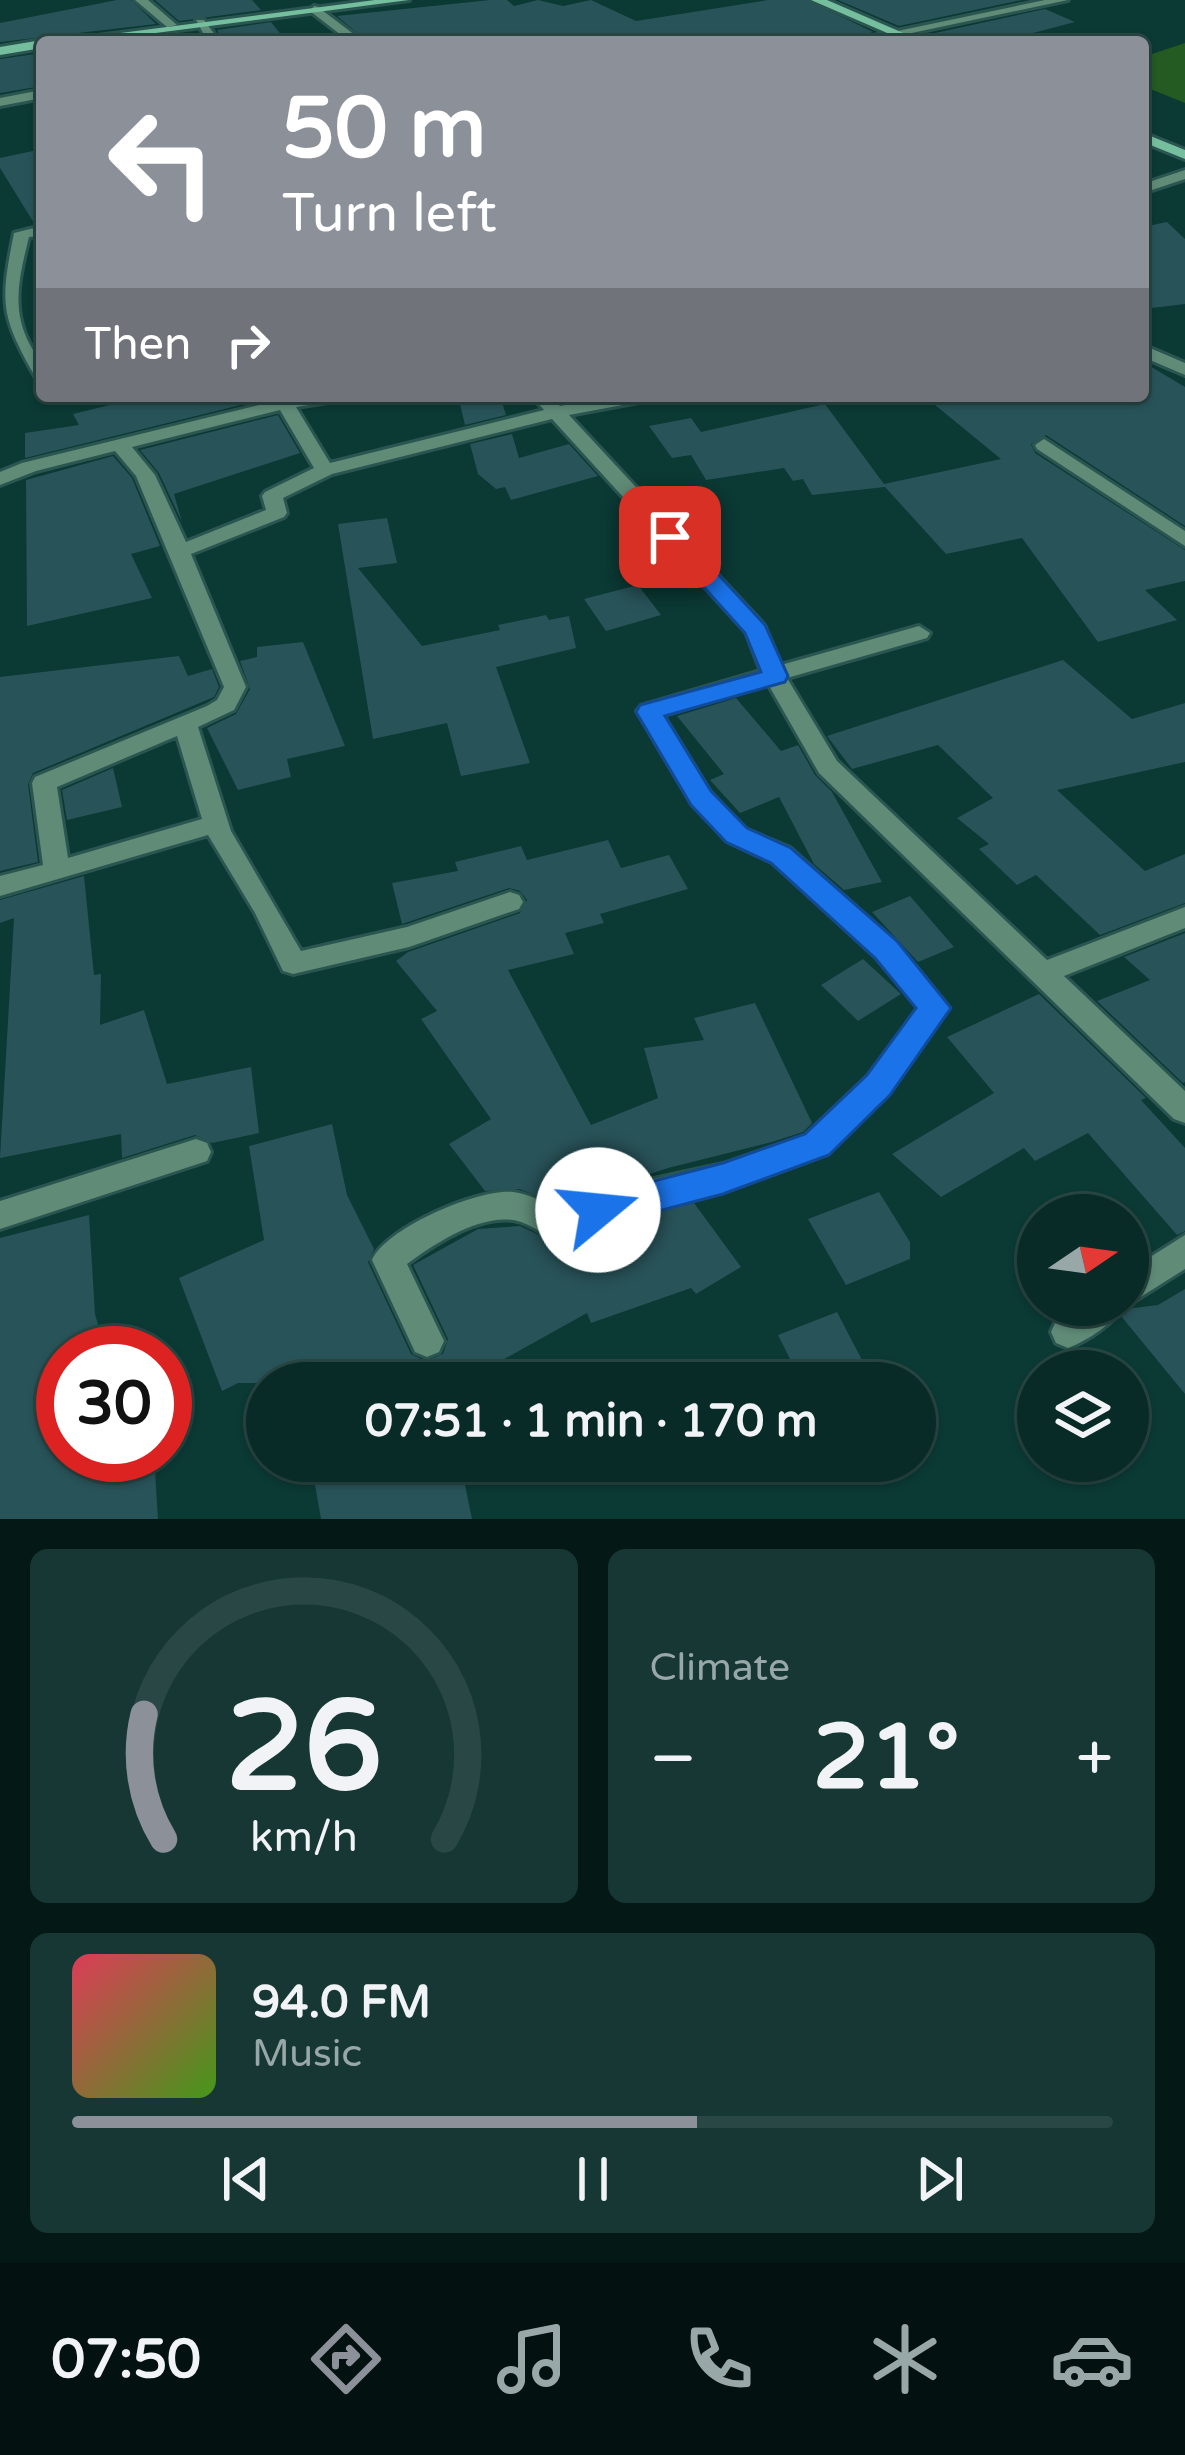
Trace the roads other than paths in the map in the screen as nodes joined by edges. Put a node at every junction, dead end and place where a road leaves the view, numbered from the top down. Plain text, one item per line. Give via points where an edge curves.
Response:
1 (141, 0) edge
2 (403, 0) edge
3 (818, 0) edge
4 (1062, 0) edge
5 (314, 9) junction
6 (200, 22) junction
7 (171, 25) junction
8 (894, 32) junction
9 (97, 36) edge
10 (210, 36) edge
11 (350, 36) edge
12 (876, 36) edge
13 (904, 36) edge
14 (36, 45) edge
15 (0, 51) edge
16 (36, 95) edge
17 (0, 102) edge
18 (1149, 140) edge
19 (1185, 155) edge
20 (1185, 174) edge
21 (1149, 187) edge
22 (36, 232) edge
23 (4, 292) edge
24 (1149, 353) edge
25 (36, 365) edge
26 (1185, 370) edge
27 (291, 402) edge
28 (284, 403) junction
29 (549, 404) edge
30 (121, 446) junction
31 (1043, 446) dead end
32 (325, 470) junction
33 (0, 479) edge
34 (1185, 540) edge
35 (180, 550) junction
36 (920, 633) dead end
37 (776, 676) junction
38 (185, 723) junction
39 (216, 824) junction
40 (57, 872) junction
41 (0, 886) edge
42 (510, 902) dead end
43 (1185, 917) edge
44 (1046, 972) junction
45 (1185, 1110) edge
46 (196, 1152) dead end
47 (0, 1215) edge
48 (1185, 1250) edge
49 (1149, 1275) edge
50 (1076, 1326) edge
51 (1068, 1332) dead end
52 (428, 1341) dead end

1 - 7 street
2 - 5 main road
3 - 8 main road
4 - 8 street
5 - 6 main road
5 - 11 street
6 - 7 main road
6 - 10 street
7 - 9 main road
8 - 12 street
8 - 13 main road
14 - 15 main road
16 - 17 street
18 - 19 main road
20 - 21 street
22 - 23 street via 22,233
23 - 25 street
24 - 26 street
27 - 28 street
28 - 30 street
28 - 32 street
29 - 32 street
29 - 37 street via 756,630
30 - 33 street
30 - 35 street via 146,475
31 - 34 street
32 - 35 street via 272,496 277,513
35 - 38 street via 235,687 226,705
36 - 37 street
37 - 44 street via 828,767
37 - 52 street via 649,712 701,798 736,835 781,855 886,950 935,1008 878,1085 817,1145 555,1225 505,1205 403,1242 388,1260
38 - 39 street
38 - 40 street via 44,783
39 - 40 street
39 - 42 street via 293,963 409,937
40 - 41 street
43 - 44 street
44 - 45 street
46 - 47 street
48 - 49 street
50 - 51 street

